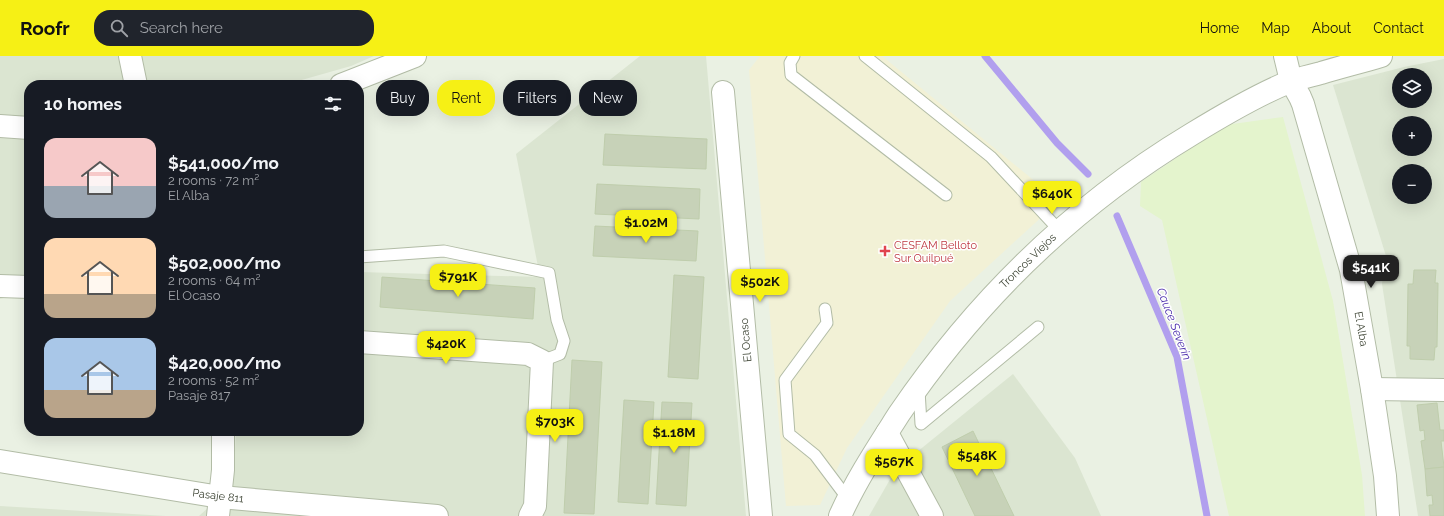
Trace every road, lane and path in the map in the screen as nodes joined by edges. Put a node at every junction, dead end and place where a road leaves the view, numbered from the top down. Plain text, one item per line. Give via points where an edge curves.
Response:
1 (130, 56) edge
2 (414, 56) edge
3 (794, 56) edge
4 (865, 56) edge
5 (1285, 56) edge
6 (1381, 56) edge
7 (135, 80) edge
8 (354, 80) edge
9 (1291, 81) junction
10 (723, 92) dead end
11 (0, 126) edge
12 (24, 128) edge
13 (946, 195) dead end
14 (1060, 230) junction
15 (364, 257) edge
16 (0, 286) edge
17 (24, 287) edge
18 (825, 309) dead end
19 (1038, 326) dead end
20 (364, 342) edge
21 (542, 361) junction
22 (919, 386) junction
23 (1372, 388) junction
24 (1444, 390) edge
25 (887, 433) junction
26 (223, 436) edge
27 (0, 461) edge
28 (219, 507) edge
29 (844, 508) edge
30 (437, 516) edge
31 (530, 516) edge
32 (761, 516) edge
33 (932, 516) edge
34 (1388, 516) edge

1 - 7 street
2 - 8 street
3 - 13 lane via 790,63 791,75
4 - 14 lane via 991,157
5 - 9 street, El Alba
6 - 9 street, Troncos Viejos
9 - 14 street, Troncos Viejos via 1216,119 1167,149 1120,182
9 - 23 street, El Alba via 1303,104 1351,270
10 - 32 street, El Ocaso
11 - 12 street
14 - 22 street, Troncos Viejos via 992,297 954,340
15 - 21 lane via 444,251 549,273 557,320 564,341 560,354
16 - 17 street
18 - 29 lane via 827,323 785,380 790,434 815,455
19 - 22 lane via 921,424
20 - 21 street via 528,354
21 - 31 street via 535,506
22 - 25 street, Troncos Viejos
23 - 24 street
23 - 34 street, El Alba
25 - 29 street, Troncos Viejos
25 - 33 street
26 - 28 street
27 - 28 street, Pasaje 811
28 - 30 street, Pasaje 811

